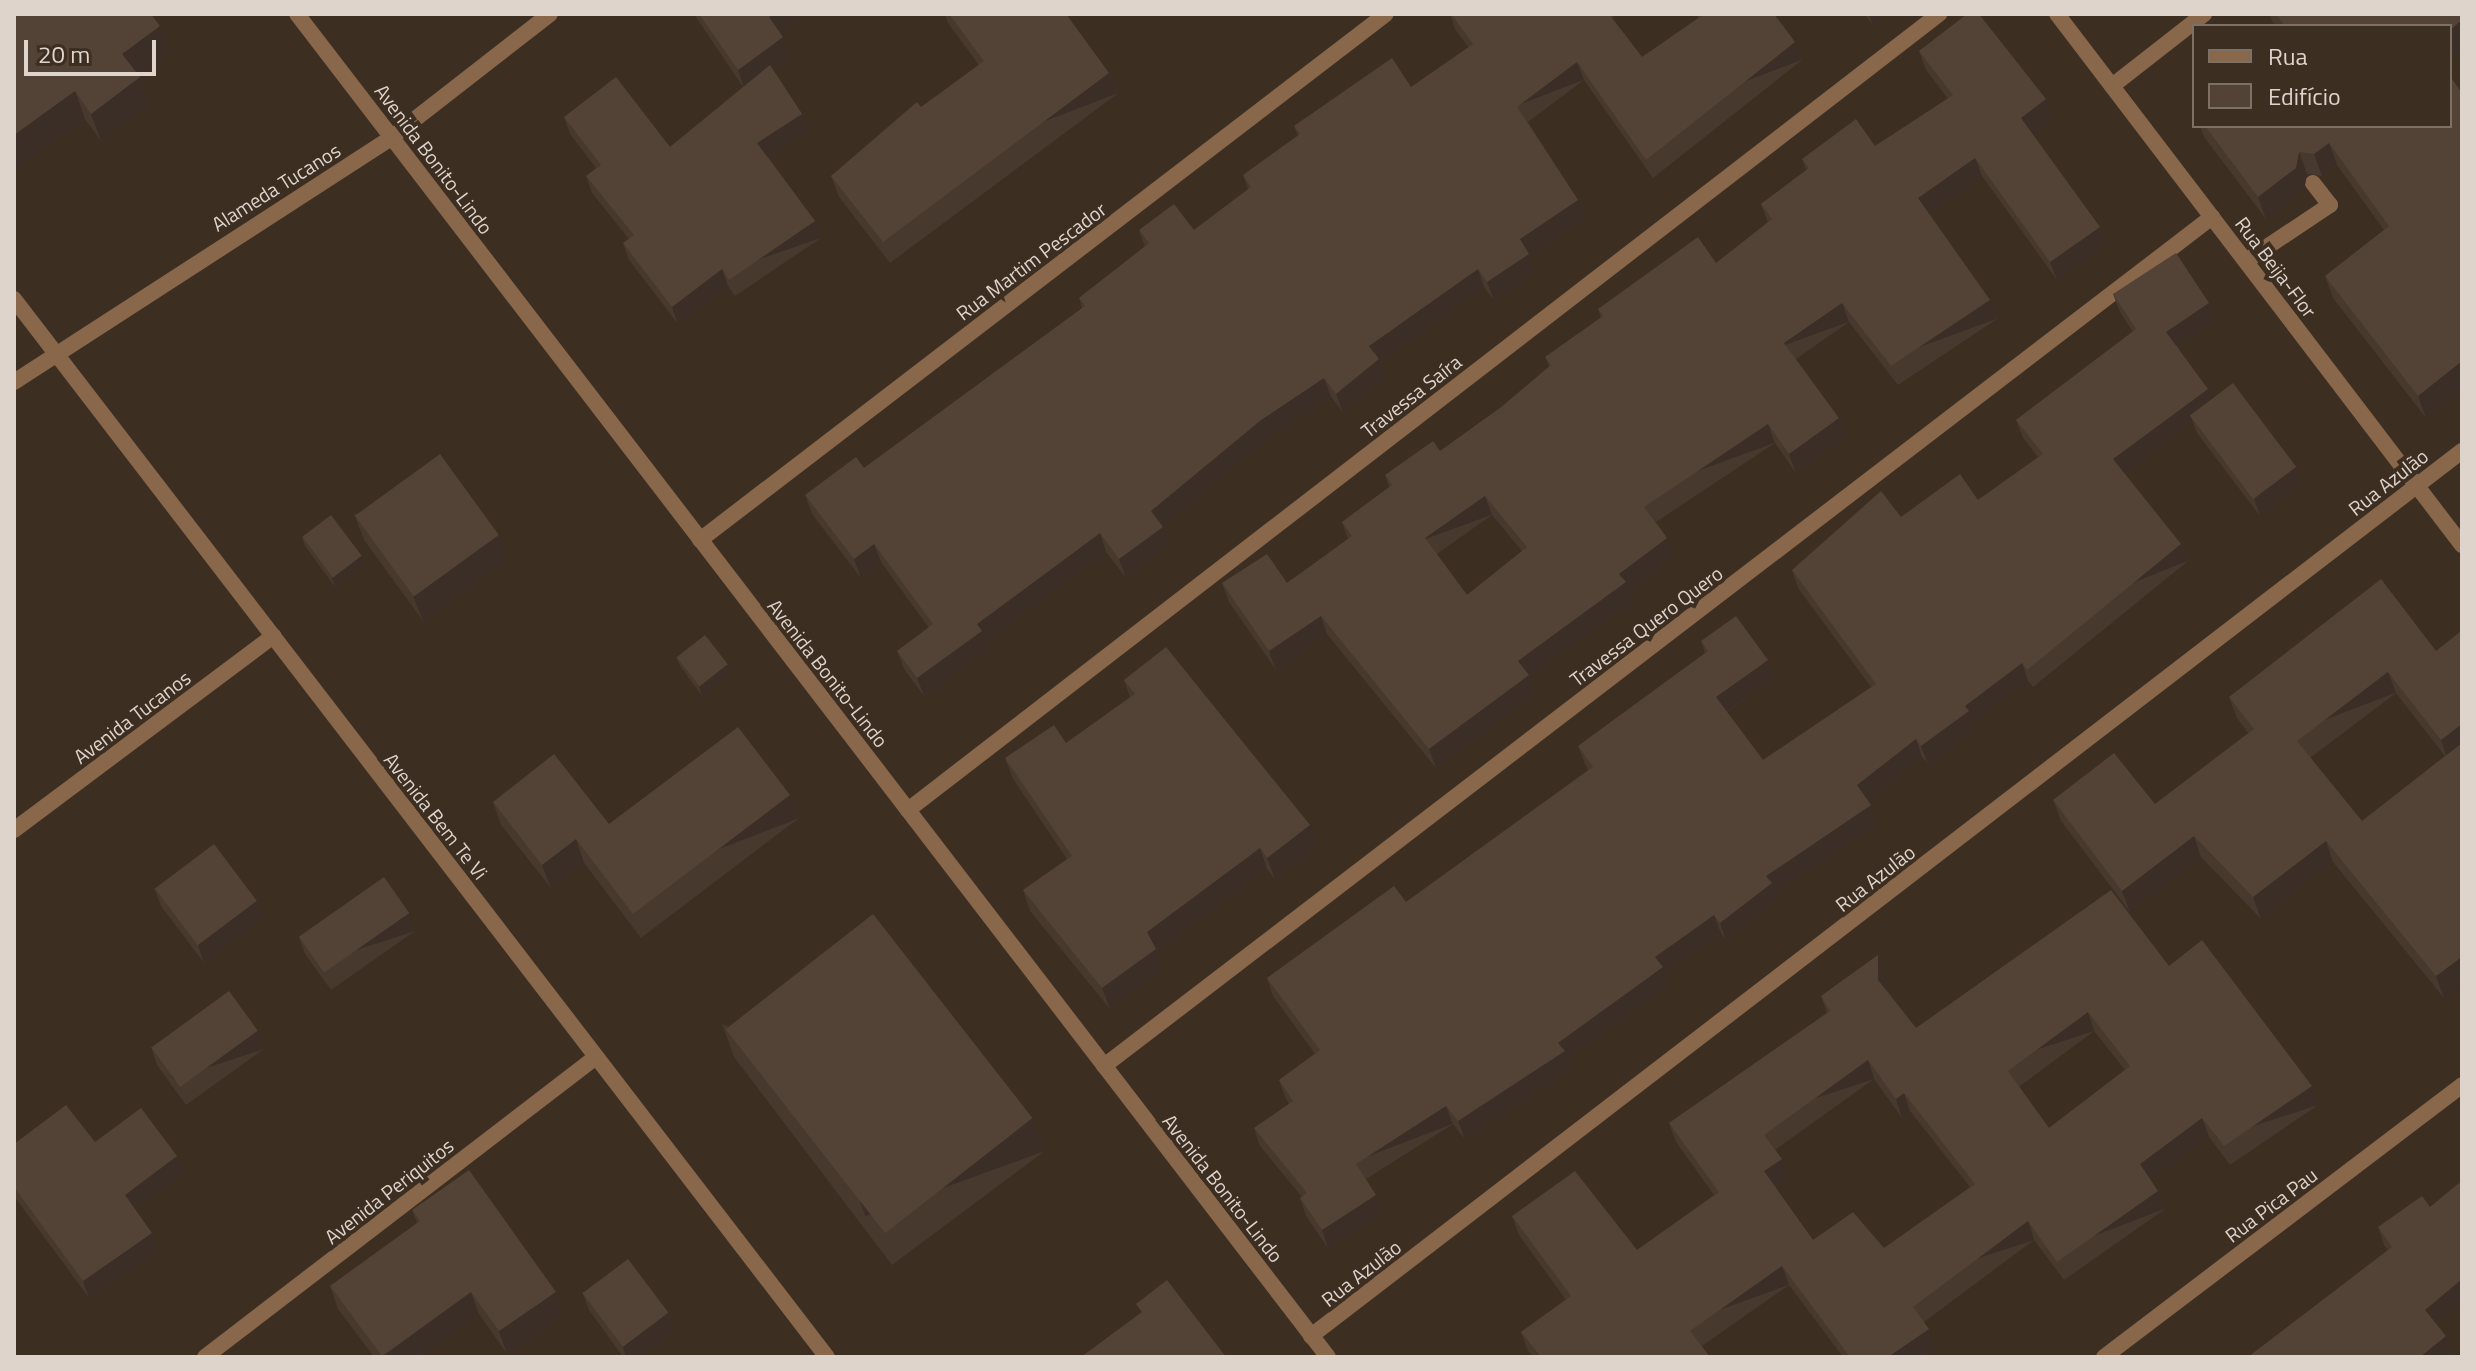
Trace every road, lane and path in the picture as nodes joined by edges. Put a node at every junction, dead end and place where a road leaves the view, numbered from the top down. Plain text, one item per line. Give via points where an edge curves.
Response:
1 (297, 14) edge
2 (550, 14) edge
3 (1386, 14) edge
4 (1939, 14) edge
5 (2057, 14) edge
6 (2192, 25) edge
7 (2112, 86) junction
8 (392, 137) junction
9 (2313, 183) edge
10 (2212, 217) junction
11 (2246, 261) junction
12 (14, 299) edge
13 (54, 352) junction
14 (14, 382) edge
15 (2462, 451) edge
16 (2417, 486) junction
17 (700, 540) junction
18 (2462, 545) edge
19 (273, 636) junction
20 (908, 810) junction
21 (14, 830) edge
22 (596, 1057) junction
23 (1104, 1066) junction
24 (2462, 1085) edge
25 (1311, 1336) junction
26 (205, 1357) edge
27 (827, 1357) edge
28 (1328, 1357) edge
29 (2104, 1357) edge

1 - 8 street, Avenida Bonito-Lindo
2 - 8 street, Alameda Tucanos
3 - 17 street, Rua Martim Pescador
4 - 20 street, Travessa Saíra
5 - 7 street, Rua Beija-Flor
6 - 7 street
7 - 10 street, Rua Beija-Flor
8 - 13 street, Alameda Tucanos
8 - 17 street, Avenida Bonito-Lindo
9 - 11 street via 2330,205
10 - 11 street, Rua Beija-Flor
10 - 23 street, Travessa Quero Quero
11 - 16 street, Rua Beija-Flor
12 - 13 street, Avenida Bem Te Vi
13 - 14 street, Alameda Tucanos
13 - 19 street, Avenida Bem Te Vi
15 - 16 street, Rua Azulão
16 - 18 street, Rua Beija-Flor
16 - 25 street, Rua Azulão
17 - 20 street, Avenida Bonito-Lindo
19 - 21 street, Avenida Tucanos
19 - 22 street, Avenida Bem Te Vi
20 - 23 street, Avenida Bonito-Lindo
22 - 26 street, Avenida Periquitos
22 - 27 street, Avenida Bem Te Vi
23 - 25 street, Avenida Bonito-Lindo
24 - 29 street, Rua Pica Pau
25 - 28 street, Avenida Bonito-Lindo

